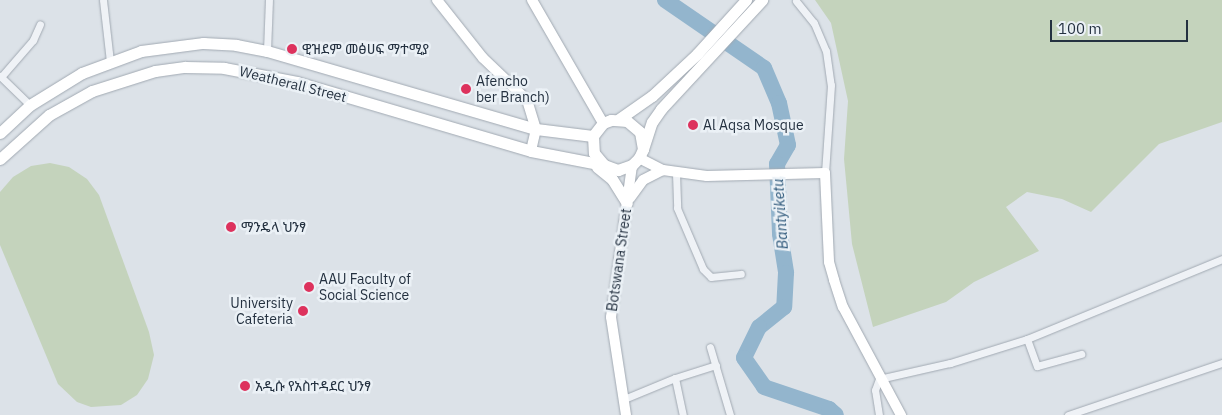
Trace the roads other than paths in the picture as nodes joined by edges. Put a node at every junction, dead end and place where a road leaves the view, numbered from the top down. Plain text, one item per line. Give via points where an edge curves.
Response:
1 (103, 0) edge
2 (269, 0) edge
3 (437, 0) edge
4 (532, 0) edge
5 (746, 0) edge
6 (796, 1) dead end
7 (758, 2) edge
8 (735, 9) edge
9 (40, 24) dead end
10 (267, 51) junction
11 (110, 61) junction
12 (1, 76) edge
13 (30, 106) junction
14 (619, 119) junction
15 (603, 123) junction
16 (536, 129) junction
17 (0, 133) edge
18 (593, 136) junction
19 (531, 151) junction
20 (638, 157) junction
21 (0, 159) edge
22 (592, 163) junction
23 (604, 166) junction
24 (663, 170) junction
25 (676, 173) junction
26 (825, 173) junction
27 (627, 203) junction
28 (1222, 260) edge
29 (741, 274) dead end
30 (1027, 339) junction
31 (710, 347) dead end
32 (1081, 354) dead end
33 (1222, 363) edge
34 (716, 365) junction
35 (675, 378) junction
36 (879, 378) junction
37 (624, 399) junction
38 (626, 415) edge
39 (683, 415) edge
40 (730, 415) edge
41 (878, 415) edge
42 (901, 415) edge
43 (1070, 415) edge

1 - 11 street
2 - 10 street
3 - 16 main road via 483,58 527,100
4 - 15 main road
5 - 8 main road
6 - 26 street via 814,23 826,52 830,114
7 - 20 main road via 740,26 661,109
8 - 14 main road via 697,54 652,96
9 - 12 street via 33,40
10 - 11 main road via 236,44 203,43 141,51
10 - 16 main road
11 - 13 main road via 62,84
12 - 13 street
13 - 17 main road
14 - 15 main road
14 - 20 main road via 635,125 643,140
15 - 18 main road
16 - 18 main road
16 - 19 main road
18 - 23 main road via 594,153
19 - 21 main road, Weatherall Street via 297,82 224,68 185,67 132,76 92,90 49,115
19 - 22 main road, Weatherall Street
20 - 23 main road via 618,170
20 - 24 main road
20 - 27 main road, Botswana Street
22 - 23 main road, Weatherall Street
22 - 27 main road via 612,179
24 - 25 main road
24 - 27 main road via 643,180
25 - 26 main road via 732,178
25 - 29 street via 677,208 703,269 711,277
26 - 36 main road via 829,262 843,307
27 - 37 main road, Botswana Street via 611,317
28 - 30 street
30 - 32 street via 1037,366
30 - 36 street via 950,363
31 - 34 street
33 - 43 street
34 - 35 street
34 - 40 street
35 - 37 street
35 - 39 street
36 - 41 street via 875,390
36 - 42 main road
37 - 38 main road, Botswana Street

